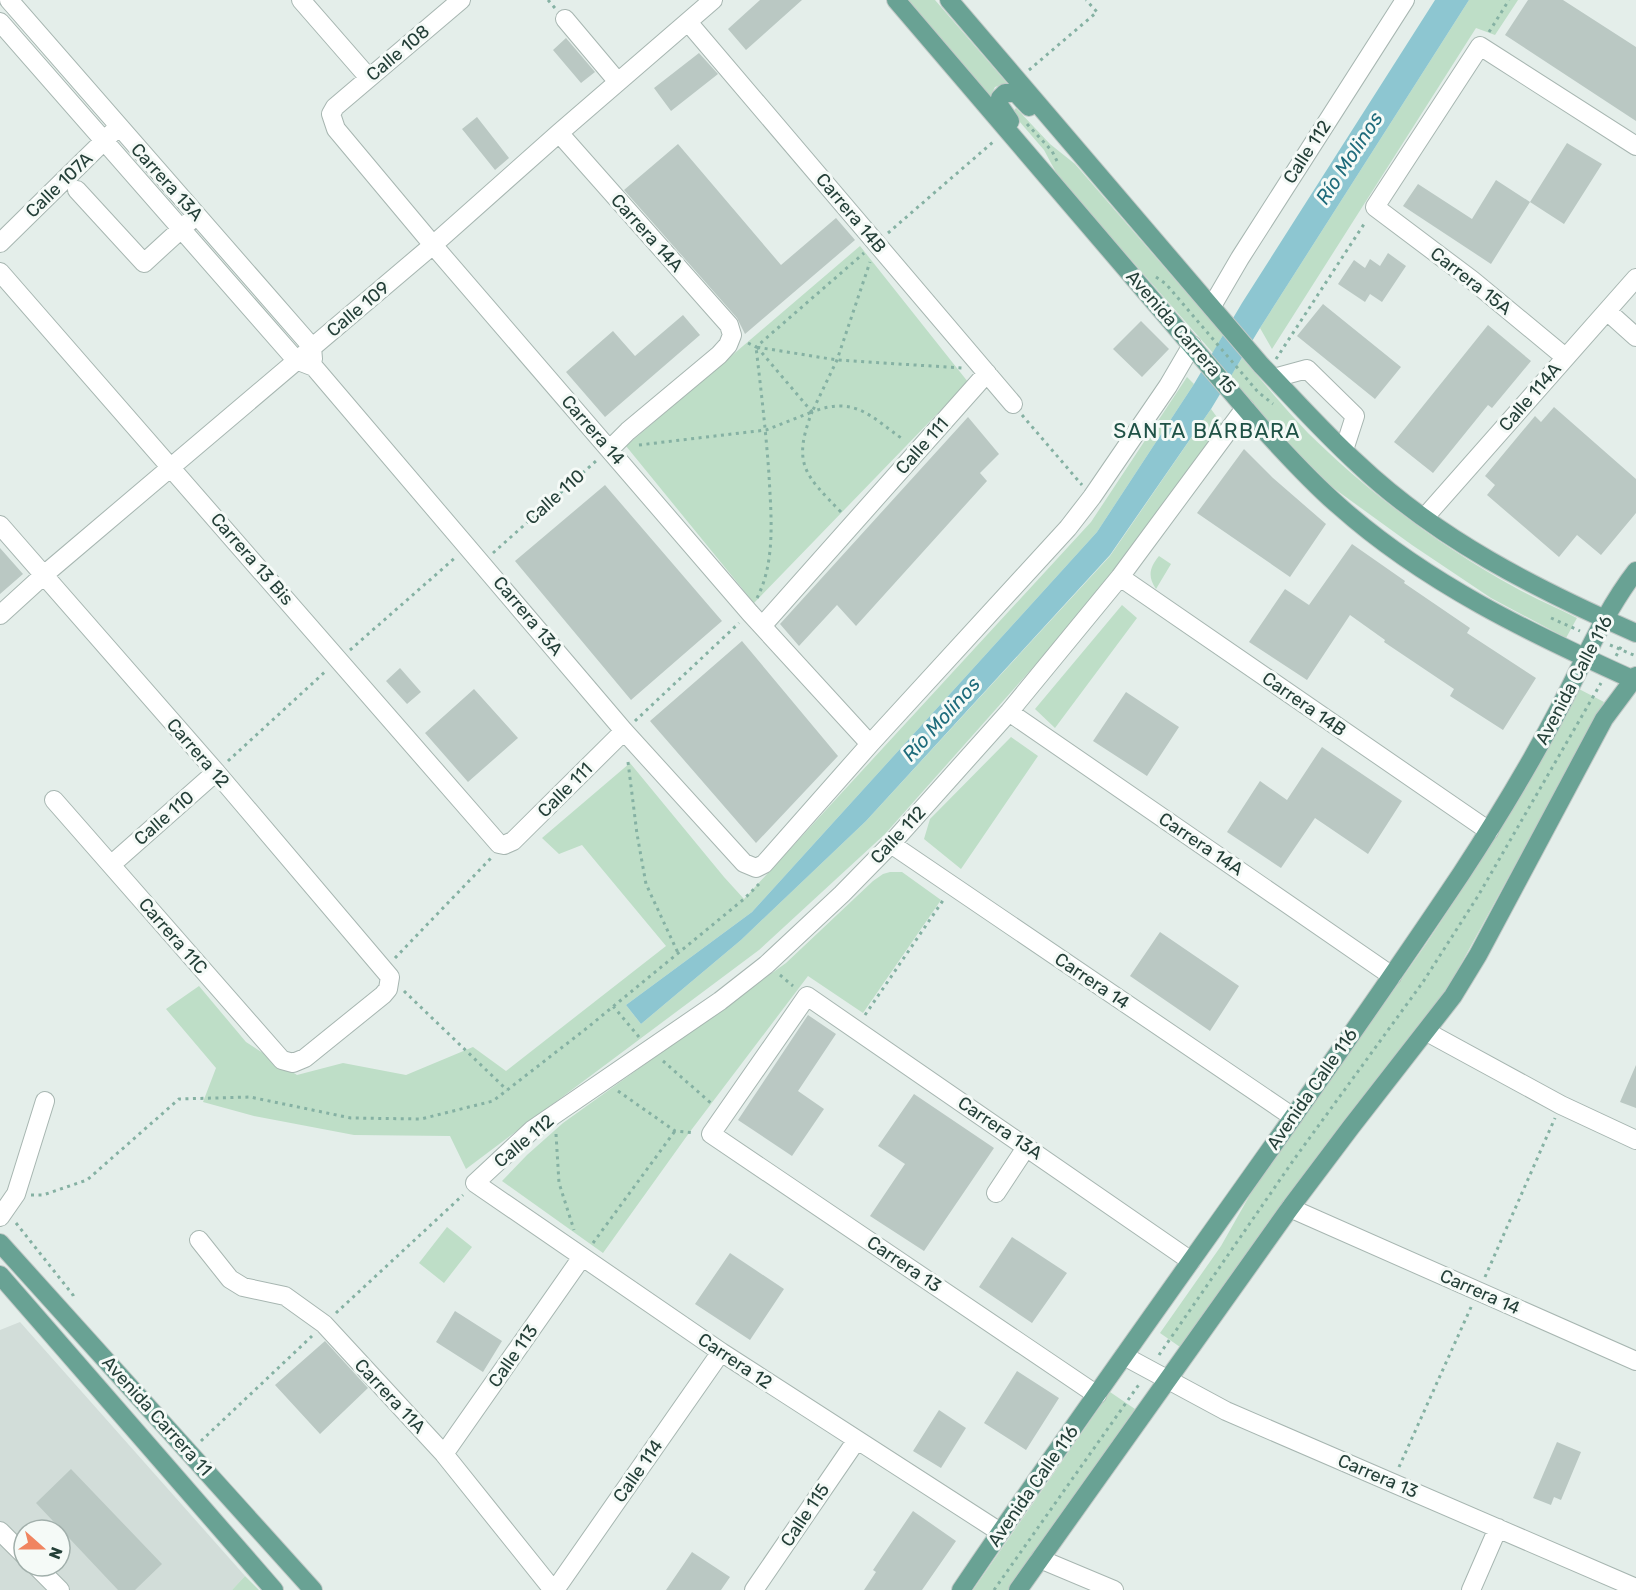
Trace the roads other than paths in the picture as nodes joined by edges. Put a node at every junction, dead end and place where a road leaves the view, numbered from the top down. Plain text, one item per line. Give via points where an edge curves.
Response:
1 (9, 0) edge
2 (301, 0) edge
3 (461, 0) edge
4 (713, 0) edge
5 (896, 0) edge
6 (949, 0) edge
7 (1405, 0) edge
8 (565, 19) dead end
9 (0, 22) edge
10 (688, 22) junction
11 (369, 78) junction
12 (618, 82) junction
13 (335, 107) joint
14 (118, 127) junction
15 (559, 133) junction
16 (104, 141) junction
17 (1636, 146) edge
18 (1079, 152) junction
19 (1049, 178) junction
20 (77, 190) dead end
21 (197, 215) junction
22 (182, 229) junction
23 (0, 243) edge
24 (433, 245) junction
25 (0, 272) edge
26 (1636, 278) edge
27 (1607, 311) junction
28 (1220, 315) junction
29 (1636, 337) edge
30 (312, 347) junction
31 (1198, 352) junction
32 (1565, 357) junction
33 (296, 360) junction
34 (314, 367) junction
35 (985, 371) junction
36 (1268, 372) junction
37 (1013, 404) road end
38 (1242, 404) junction
39 (610, 449) junction
40 (1344, 450) junction
41 (171, 467) junction
42 (1425, 517) junction
43 (0, 525) edge
44 (1636, 571) edge
45 (45, 574) junction
46 (1120, 577) junction
47 (0, 615) edge
48 (756, 620) junction
49 (1604, 620) junction
50 (1633, 632) edge
51 (1585, 658) junction
52 (1635, 679) edge
53 (1009, 712) junction
54 (624, 731) junction
55 (870, 744) junction
56 (216, 772) junction
57 (54, 800) dead end
58 (1489, 831) junction
59 (891, 844) junction
60 (504, 845) joint
61 (112, 864) junction
62 (1392, 976) junction
63 (1427, 1032) junction
64 (298, 1062) joint
65 (45, 1101) dead end
66 (1293, 1117) junction
67 (711, 1134) joint
68 (1636, 1140) edge
69 (1027, 1146) junction
70 (475, 1183) joint
71 (996, 1193) dead end
72 (1290, 1208) junction
73 (3, 1213) edge
74 (0, 1228) edge
75 (199, 1240) dead end
76 (0, 1243) edge
77 (582, 1257) junction
78 (1191, 1261) junction
79 (0, 1275) edge
80 (0, 1292) edge
81 (33, 1315) junction
82 (79, 1330) junction
83 (721, 1352) junction
84 (1124, 1356) junction
85 (1636, 1361) edge
86 (1168, 1380) junction
87 (1097, 1395) junction
88 (856, 1441) junction
89 (444, 1454) junction
90 (1498, 1528) junction
91 (0, 1531) edge
92 (1000, 1532) junction
93 (12, 1543) edge
94 (1040, 1559) junction
95 (48, 1578) edge
96 (1636, 1588) edge
97 (60, 1590) edge
98 (274, 1590) edge
99 (313, 1590) edge
100 (554, 1590) edge
101 (754, 1590) edge
102 (961, 1590) edge
103 (1018, 1590) edge
104 (1114, 1590) edge
105 (1471, 1590) edge

1 - 14 street, Carrera 13A
2 - 11 street
3 - 11 street, Calle 108
4 - 10 street, Calle 109
5 - 19 main road, Avenida Carrera 15
6 - 18 main road
7 - 28 street, Calle 112 via 1240,258
8 - 12 street
9 - 16 street, Carrera 13A
10 - 12 street, Calle 109
10 - 35 street, Carrera 14B
11 - 13 street, Calle 108
12 - 15 street, Calle 109
13 - 24 street, Carrera 14 via 331,114 336,129
14 - 16 street, Calle 107A
14 - 21 street, Carrera 13A
15 - 24 street, Calle 109
15 - 39 street, Carrera 14A via 722,316 732,335 718,355
16 - 22 street, Carrera 13A
16 - 23 street, Calle 107A
17 - 32 street, Carrera 15A via 1480,46 1375,207
18 - 19 main road via 1058,138 1016,93 1002,96 999,108 1034,148
18 - 28 main road
19 - 31 main road, Avenida Carrera 15
20 - 22 street via 144,263
21 - 22 street
21 - 30 street, Carrera 13A
22 - 33 street, Carrera 13A
24 - 30 street, Calle 109
24 - 39 street, Carrera 14
25 - 41 street, Carrera 13 Bis
26 - 27 street, Calle 114A
27 - 29 street
27 - 32 street, Calle 114A
28 - 36 main road
30 - 33 street, Calle 109
30 - 34 street
31 - 38 main road, Avenida Carrera 15
31 - 55 street via 1168,386 1068,528
32 - 42 street, Calle 114A
33 - 34 street, Carrera 13A
33 - 41 street, Calle 109
34 - 54 street, Carrera 13A
35 - 37 street, Carrera 14B
35 - 48 street, Calle 111 via 853,524
36 - 40 main road
36 - 40 street via 1307,369 1355,416
38 - 46 street, Calle 112
38 - 51 main road, Avenida Carrera 15 via 1314,483 1363,526 1462,594
39 - 48 street, Carrera 14
40 - 42 main road
41 - 45 street, Calle 109
41 - 60 street, Carrera 13 Bis via 488,832
42 - 49 main road via 1506,572
43 - 45 street, Carrera 12
44 - 49 main road, Avenida Calle 116
45 - 47 street, Calle 109
45 - 56 street, Carrera 12
46 - 53 street, Calle 112
46 - 58 street, Carrera 14B
48 - 55 street, Carrera 14
49 - 50 main road
49 - 51 main road, Avenida Calle 116
51 - 52 main road, Avenida Carrera 15
51 - 58 main road, Avenida Calle 116 via 1543,740
52 - 63 main road via 1604,719 1478,955
53 - 59 street, Calle 112
53 - 62 street, Carrera 14A
54 - 55 street, Carrera 13A via 744,863 756,868 764,864
54 - 60 street, Calle 111 via 513,841
56 - 61 street, Calle 110
56 - 64 street, Carrera 12 via 387,977 383,995
57 - 61 street, Carrera 11C
58 - 62 main road, Avenida Calle 116
59 - 66 street, Carrera 14
59 - 70 street, Calle 112 via 766,965 720,1001 645,1045 603,1081 532,1130
61 - 64 street, Carrera 11C via 276,1056
62 - 66 main road, Avenida Calle 116
63 - 68 street
63 - 72 main road
65 - 73 street via 16,1194
66 - 78 main road, Avenida Calle 116
67 - 69 street, Carrera 13A via 807,996
67 - 87 street, Carrera 13
69 - 71 street
69 - 78 street, Carrera 13A
70 - 77 street, Carrera 12
72 - 85 street, Carrera 14
72 - 86 main road
74 - 82 main road
75 - 89 street, Carrera 11A via 230,1279 243,1287 285,1296 324,1324
76 - 82 main road, Avenida Carrera 11
77 - 83 street, Carrera 12
77 - 89 street, Calle 113
78 - 84 main road, Avenida Calle 116
79 - 81 main road, Avenida Carrera 11
80 - 81 street
81 - 98 main road, Avenida Carrera 11
82 - 99 main road, Avenida Carrera 11
83 - 88 street, Carrera 12
83 - 100 street, Calle 114
84 - 86 street, Carrera 13
84 - 87 main road, Avenida Calle 116
86 - 90 street, Carrera 13 via 1226,1411
86 - 94 main road
87 - 92 main road, Avenida Calle 116
88 - 92 street, Carrera 12
88 - 101 street, Calle 115
89 - 100 street, Carrera 11A
90 - 96 street, Carrera 13
90 - 105 street
91 - 93 street
92 - 102 main road, Avenida Calle 116
94 - 103 main road
94 - 104 street
95 - 97 street

